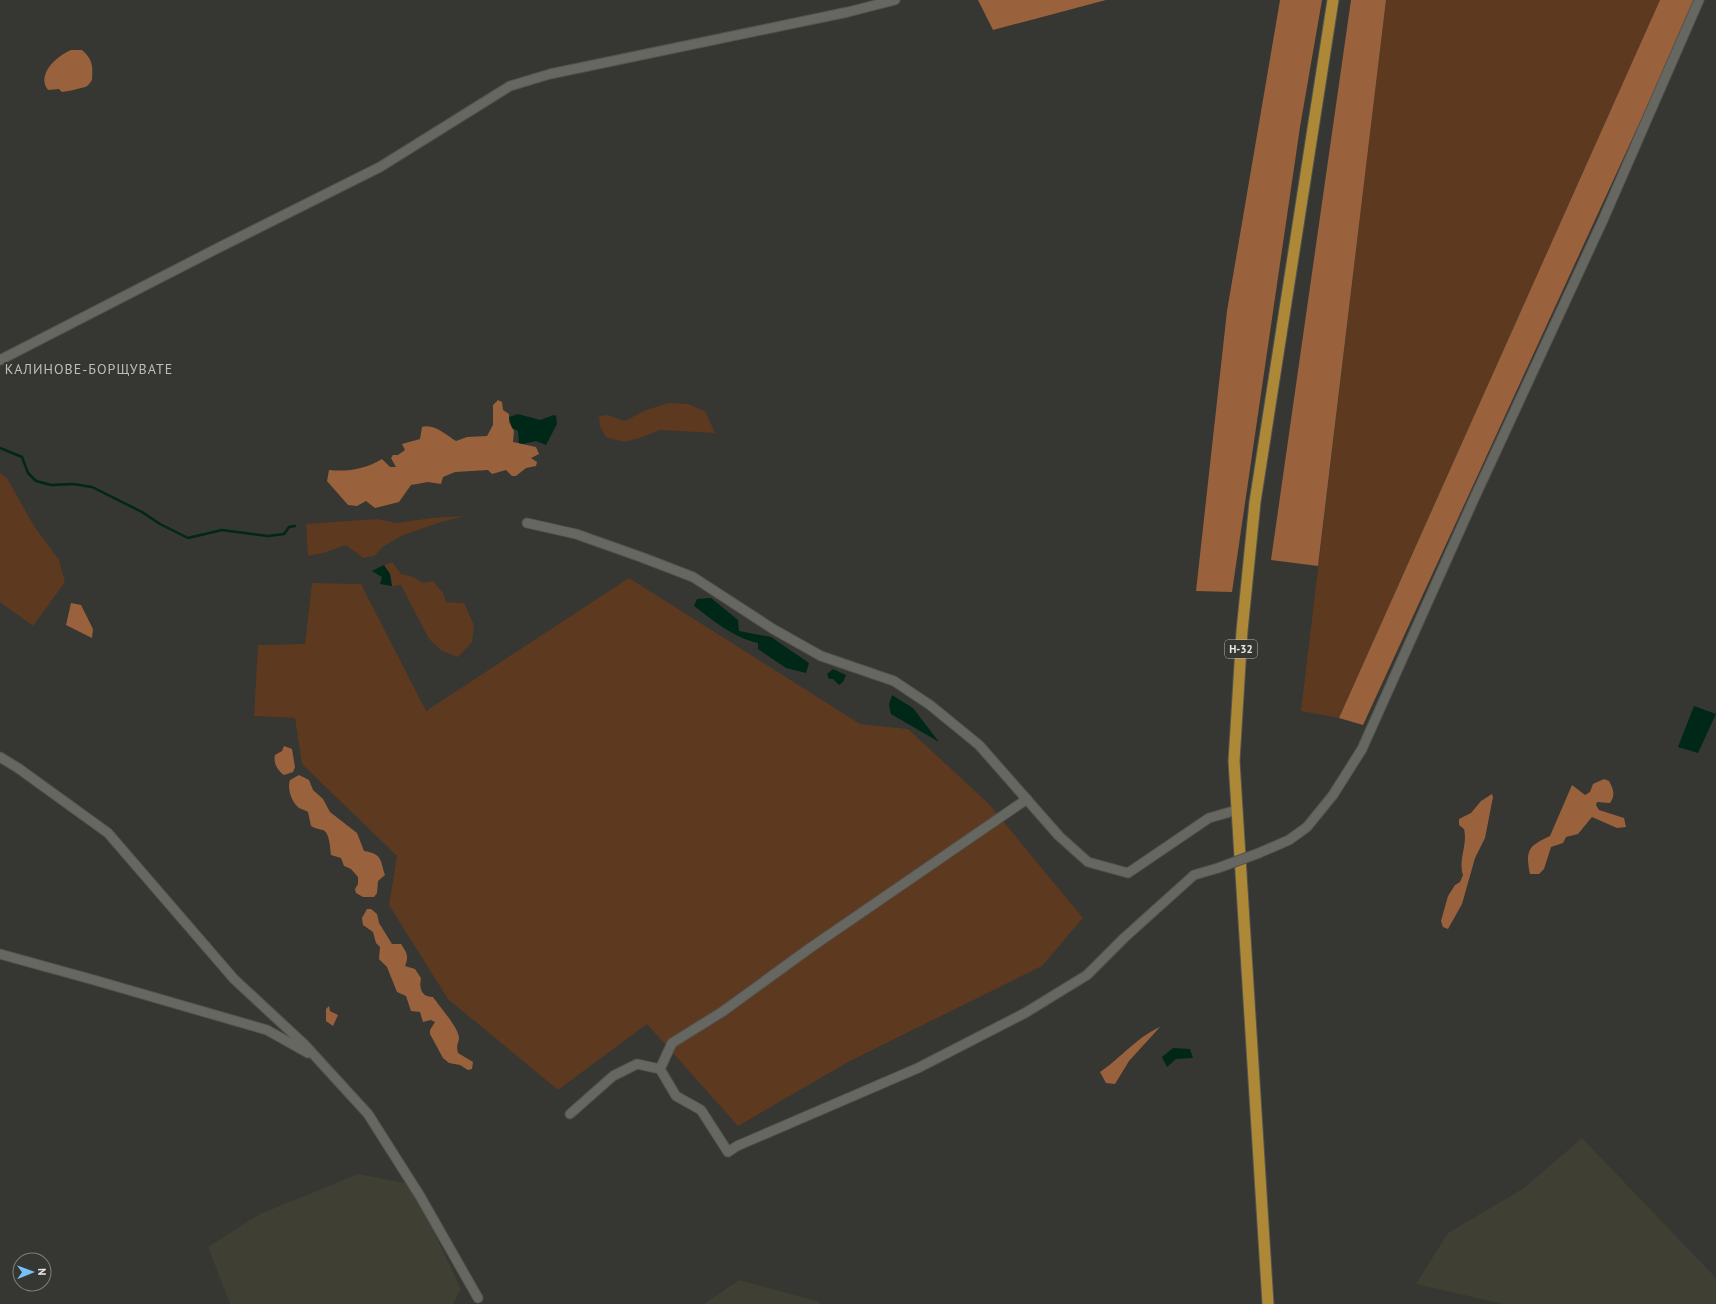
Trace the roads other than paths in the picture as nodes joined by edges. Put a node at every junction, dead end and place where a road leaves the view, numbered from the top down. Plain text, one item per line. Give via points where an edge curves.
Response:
1 (895, 0) edge
2 (1333, 0) edge
3 (1700, 0) edge
4 (0, 360) edge
5 (527, 523) dead end
6 (0, 757) edge
7 (1027, 800) junction
8 (1237, 810) junction
9 (0, 954) edge
10 (316, 1057) junction
11 (660, 1069) junction
12 (570, 1114) dead end
13 (478, 1298) dead end
14 (1268, 1304) edge

1 - 4 street via 550,74 510,86 380,167
2 - 8 main road, Н-32 via 1255,502 1242,631 1235,753
3 - 11 street, bridge via 1603,220 1472,501 1362,748 1333,796 1307,827 1289,840 1259,853 1194,875 1087,975 1024,1013 918,1068 728,1152 701,1110 676,1096
5 - 7 street via 576,534 693,577 773,629 821,656 894,681 930,705 979,745
6 - 10 street via 108,833 234,980
7 - 8 street via 1059,836 1088,862 1128,873 1209,818
7 - 11 street via 810,948 722,1012 672,1043
8 - 14 main road, Н-32
9 - 10 street via 267,1030
10 - 13 street via 368,1114 420,1196
11 - 12 street via 638,1064 625,1070 613,1076

